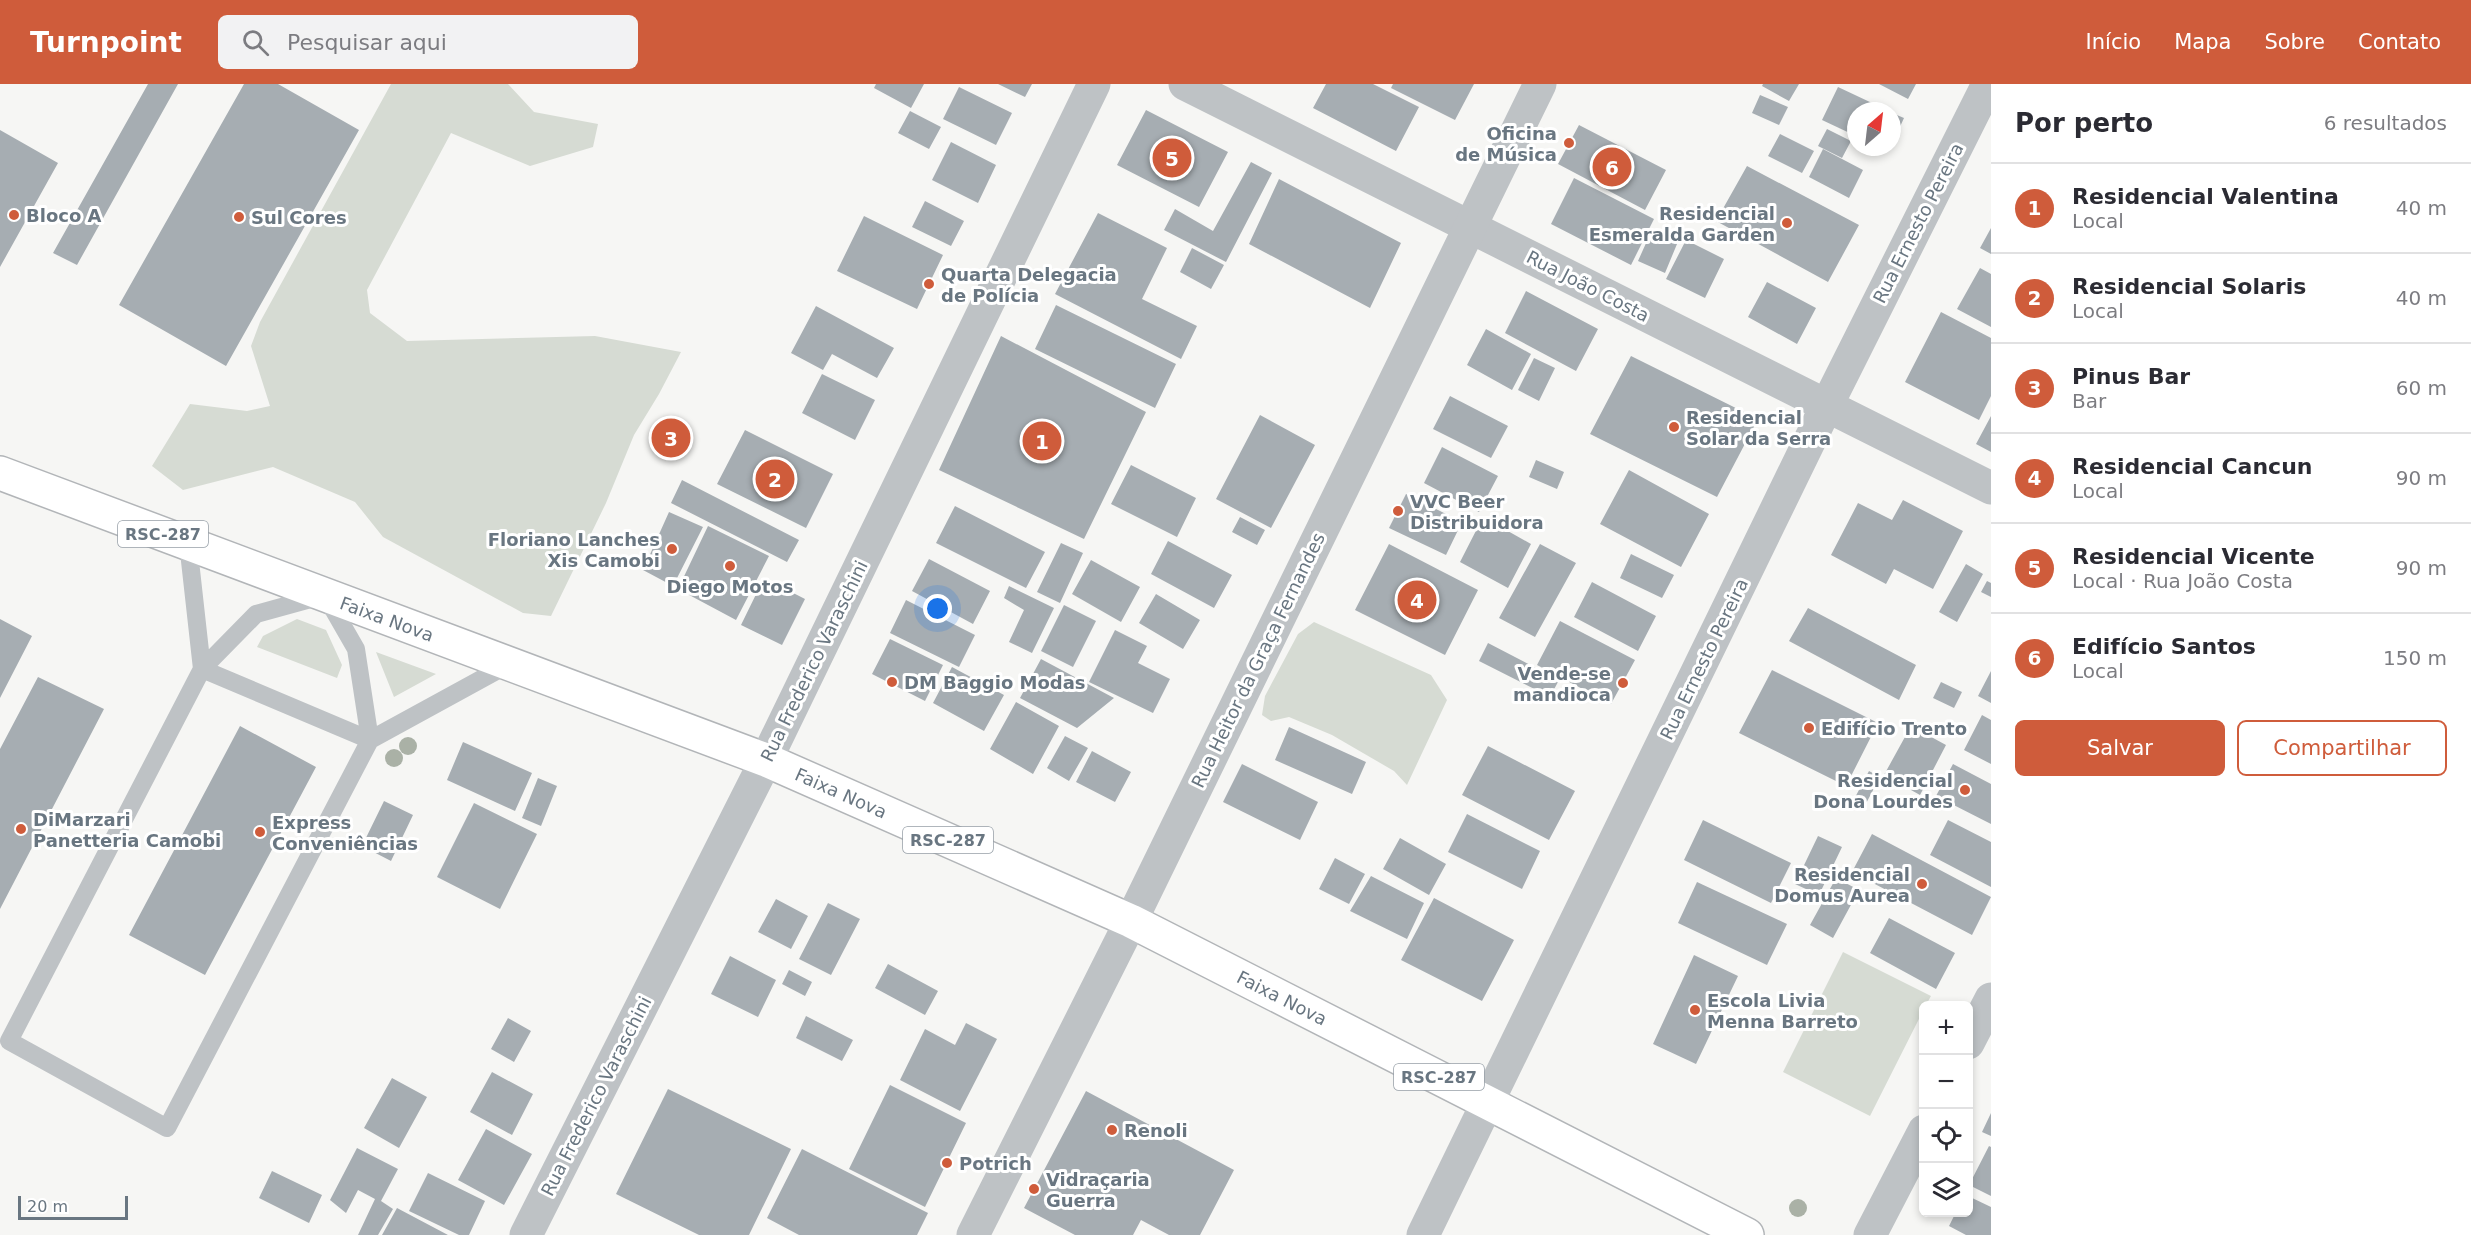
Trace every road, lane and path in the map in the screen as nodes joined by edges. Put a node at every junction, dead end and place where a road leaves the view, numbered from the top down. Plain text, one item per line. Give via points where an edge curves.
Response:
1 (1094, 84) edge
2 (1185, 84) edge
3 (1540, 84) edge
4 (1988, 84) edge
5 (1470, 226) junction
6 (1827, 405) junction
7 (0, 472) edge
8 (1991, 488) edge
9 (188, 543) junction
10 (325, 595) junction
11 (509, 664) junction
12 (202, 669) junction
13 (370, 740) junction
14 (766, 760) junction
15 (1131, 921) junction
16 (1991, 999) edge
17 (1973, 1033) edge
18 (1488, 1102) junction
19 (1919, 1139) edge
20 (526, 1235) edge
21 (973, 1235) edge
22 (1423, 1235) edge
23 (1747, 1235) edge
24 (1870, 1235) edge

1 - 14 street, Rua Frederico Varaschini
2 - 5 street, Rua João Costa
3 - 5 street, Rua Heitor da Graça Fernandes
4 - 6 street, Rua Ernesto Pereira
5 - 6 street, Rua João Costa
5 - 15 street, Rua Heitor da Graça Fernandes
6 - 8 street, Rua João Costa
6 - 18 street, Rua Ernesto Pereira
7 - 9 highway, Faixa Nova / RSC-287
9 - 10 highway, Faixa Nova / RSC-287
9 - 12 lane
10 - 11 highway, Faixa Nova / RSC-287
10 - 12 lane via 256,614
10 - 13 lane via 356,648
11 - 13 lane
11 - 14 highway, Faixa Nova / RSC-287
12 - 13 lane
12 - 13 lane via 9,1041 167,1128
14 - 15 highway, Faixa Nova / RSC-287
14 - 20 street, Rua Frederico Varaschini
15 - 18 highway, Faixa Nova / RSC-287
15 - 21 street, Rua Heitor da Graça Fernandes
16 - 17 street
18 - 22 street, Rua Ernesto Pereira
18 - 23 highway, Faixa Nova / RSC-287
19 - 24 street

